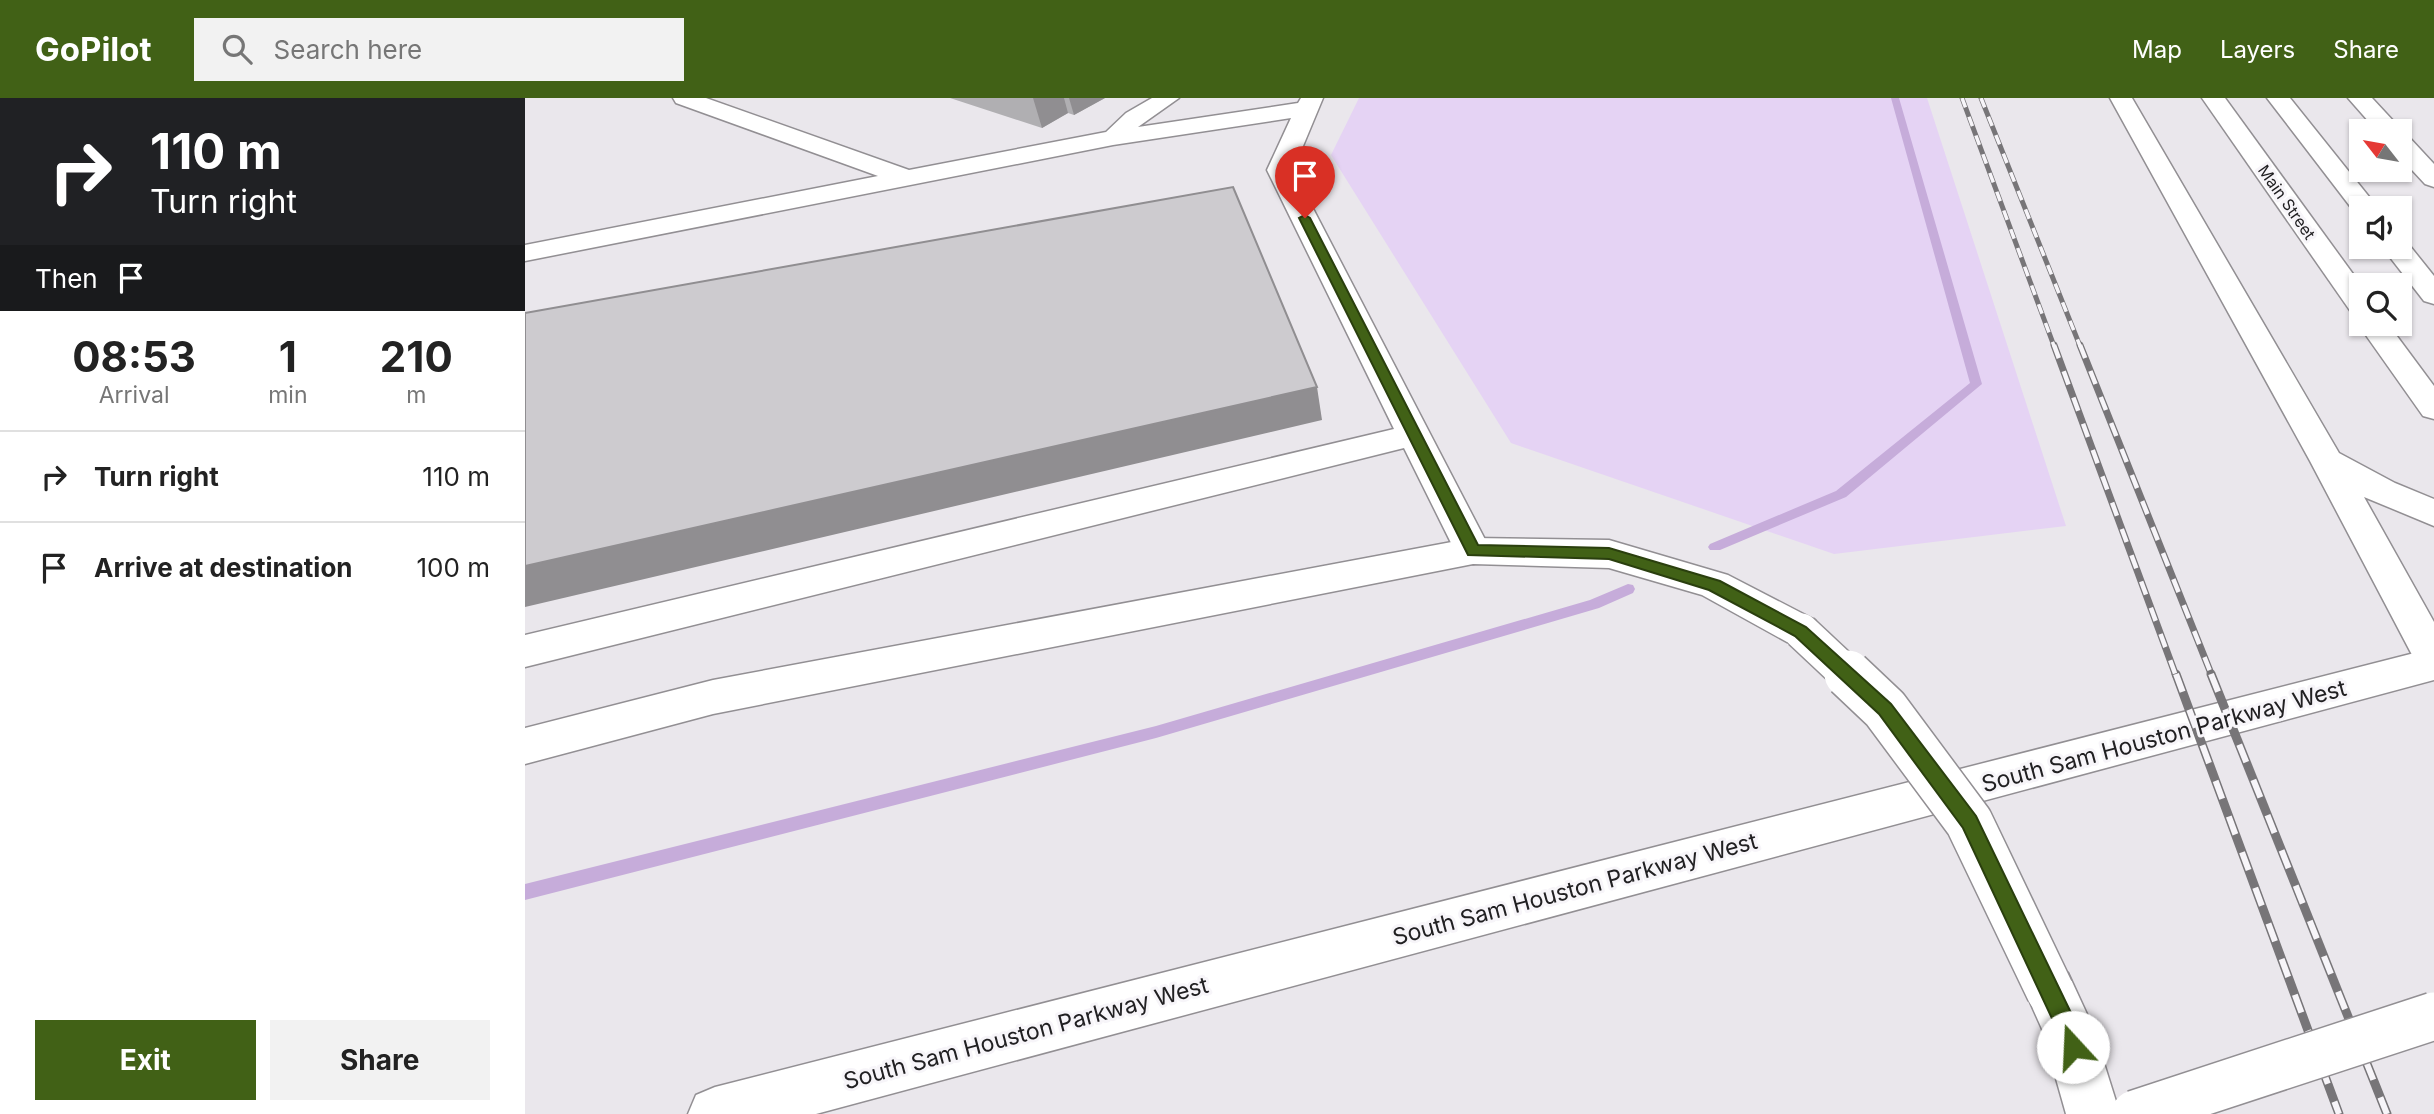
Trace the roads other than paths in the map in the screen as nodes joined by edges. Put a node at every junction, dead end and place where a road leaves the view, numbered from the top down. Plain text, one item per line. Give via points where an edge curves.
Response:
1 (684, 98) edge
2 (1168, 98) edge
3 (2121, 98) edge
4 (2213, 98) edge
5 (2278, 98) edge
6 (2359, 98) edge
7 (1309, 104) edge
8 (2379, 119) edge
9 (1113, 138) junction
10 (2412, 155) edge
11 (908, 178) junction
12 (2434, 179) edge
13 (2356, 196) edge
14 (525, 253) edge
15 (2406, 259) edge
16 (2349, 289) edge
17 (2434, 295) edge
18 (2382, 336) edge
19 (2434, 409) edge
20 (1414, 435) junction
21 (2327, 461) junction
22 (2434, 513) edge
23 (1473, 551) junction
24 (525, 652) edge
25 (2434, 662) edge
26 (525, 746) edge
27 (2434, 1016) edge
28 (715, 1114) edge
29 (2093, 1114) edge
30 (2135, 1114) edge

1 - 11 main road
2 - 9 main road via 1134,118
3 - 21 main road
4 - 16 main road, Main Street
5 - 13 main road
6 - 8 main road
7 - 9 main road
7 - 20 main road via 1280,170
9 - 11 main road
10 - 12 main road
11 - 14 main road
15 - 17 main road
18 - 19 main road
20 - 23 main road
20 - 24 main road
21 - 22 main road
21 - 25 main road
23 - 26 main road via 713,697
23 - 29 main road, bridge via 1609,554 1715,585 1801,631 1885,709 1969,822 2066,1025
25 - 28 main road, South Sam Houston Parkway West
27 - 30 main road, bridge

